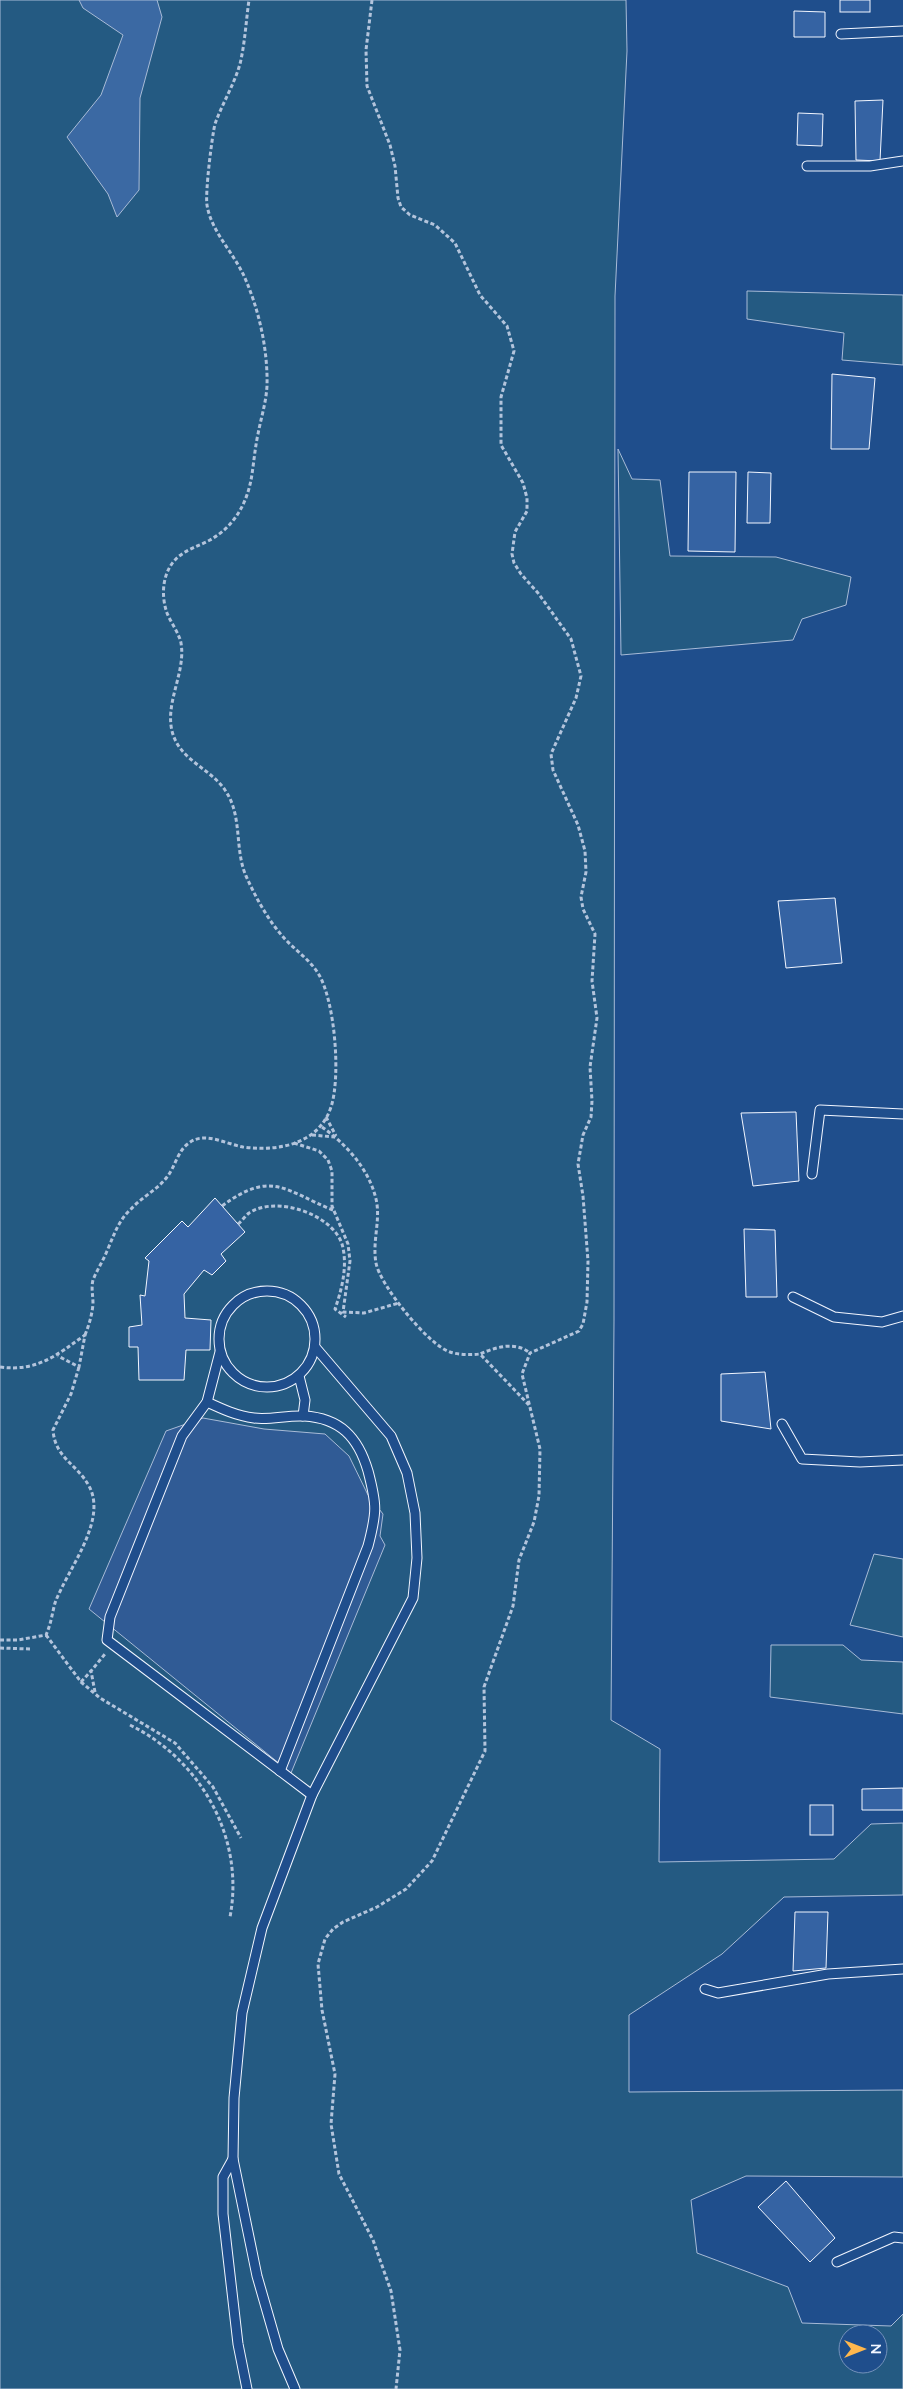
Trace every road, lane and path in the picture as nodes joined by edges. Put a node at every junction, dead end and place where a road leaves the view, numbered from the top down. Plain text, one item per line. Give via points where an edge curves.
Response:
1 (249, 0) edge
2 (372, 0) edge
3 (903, 31) edge
4 (841, 34) dead end
5 (903, 161) edge
6 (807, 166) dead end
7 (903, 1114) edge
8 (326, 1118) junction
9 (322, 1126) junction
10 (312, 1135) junction
11 (336, 1137) junction
12 (294, 1143) junction
13 (812, 1174) dead end
14 (222, 1206) dead end
15 (334, 1210) junction
16 (238, 1224) dead end
17 (793, 1297) dead end
18 (399, 1303) junction
19 (903, 1316) edge
20 (346, 1317) dead end
21 (85, 1335) junction
22 (315, 1347) junction
23 (220, 1352) junction
24 (530, 1353) junction
25 (480, 1354) junction
26 (58, 1356) junction
27 (0, 1367) edge
28 (79, 1367) junction
29 (299, 1376) junction
30 (207, 1402) junction
31 (530, 1405) junction
32 (304, 1416) junction
33 (782, 1424) dead end
34 (903, 1460) edge
35 (46, 1635) junction
36 (0, 1640) edge
37 (115, 1645) junction
38 (0, 1648) edge
39 (30, 1649) dead end
40 (92, 1671) junction
41 (81, 1682) junction
42 (95, 1693) junction
43 (130, 1726) dead end
44 (280, 1771) junction
45 (312, 1796) junction
46 (241, 1838) dead end
47 (230, 1917) dead end
48 (903, 1970) edge
49 (705, 1989) dead end
50 (233, 2159) junction
51 (903, 2238) edge
52 (837, 2262) dead end
53 (247, 2389) edge
54 (295, 2389) edge
55 (396, 2389) edge

1 - 8 path via 241,60 214,127 206,192 207,208 213,223 242,271 253,298 266,361 267,389 252,478 240,511 229,526 213,538 177,557 164,584 167,614 180,642 171,722 175,740 184,754 216,779 229,797 237,821 238,850 243,869 263,909 286,941 312,966 327,990 337,1072 335,1092
2 - 24 path via 366,50 367,86 390,145 398,198 410,215 435,225 455,243 480,294 508,326 514,351 501,397 501,445 523,483 527,498 527,511 512,544 514,563 571,639 581,676 576,698 551,754 553,770 578,825 585,851 586,872 581,897 595,934 592,981 597,1018 590,1067 591,1116 578,1164 586,1223 587,1302 579,1331
3 - 4 lane
5 - 6 lane via 870,166
7 - 13 lane via 820,1110
8 - 9 path
8 - 11 path
9 - 10 path
9 - 11 path
10 - 11 path
10 - 12 path
11 - 18 path via 357,1161 376,1198 376,1264
12 - 15 path via 319,1151 328,1160 332,1171
12 - 21 path via 270,1148 245,1147 204,1137 189,1142 164,1181 118,1224 91,1286 92,1312
14 - 15 path via 240,1192 277,1186
15 - 18 path via 348,1244 350,1261 343,1312 364,1313
16 - 20 path via 249,1213 267,1207 287,1207 312,1213 324,1222 342,1245 342,1289 335,1309
17 - 19 lane via 834,1317 882,1322
18 - 25 path via 426,1336 449,1352
21 - 26 path
21 - 28 path
22 - 23 lane via 315,1331 310,1317 288,1295 272,1291 242,1298 230,1308 222,1321
22 - 29 lane
22 - 45 lane via 391,1436 407,1473 417,1558 413,1598
23 - 29 lane via 227,1367 253,1386 285,1385
23 - 30 lane
24 - 25 path via 523,1347 512,1346
24 - 31 path via 522,1374
25 - 31 path
26 - 27 path via 28,1367
26 - 28 path
28 - 35 path via 71,1394 53,1430 59,1452 89,1486 94,1511 88,1532 55,1603
29 - 32 lane via 305,1400
30 - 32 lane via 231,1413 255,1418
30 - 37 lane via 182,1436 110,1617 107,1640
31 - 55 path via 540,1449 539,1496 534,1522 519,1560 513,1606 484,1687 485,1751 432,1861 399,1894 334,1929 326,1939 318,1964 320,1997 335,2074 331,2124 338,2166 346,2190 373,2240 391,2291 400,2350
32 - 44 lane via 335,1422 352,1437 364,1459 376,1515 368,1546
33 - 34 lane via 802,1459
35 - 36 path
35 - 41 path
37 - 40 path via 98,1660
37 - 44 lane
38 - 39 path
40 - 41 path
40 - 42 path
41 - 42 path
42 - 46 path via 175,1743 213,1787
43 - 47 path via 144,1732 178,1759 212,1804 231,1849 234,1884
44 - 45 lane
45 - 50 lane via 262,1928 242,2013 234,2098
48 - 49 lane via 828,1974 718,1993
50 - 53 lane via 223,2177 223,2214 238,2344
50 - 54 lane via 257,2276 278,2349
51 - 52 lane via 894,2237

